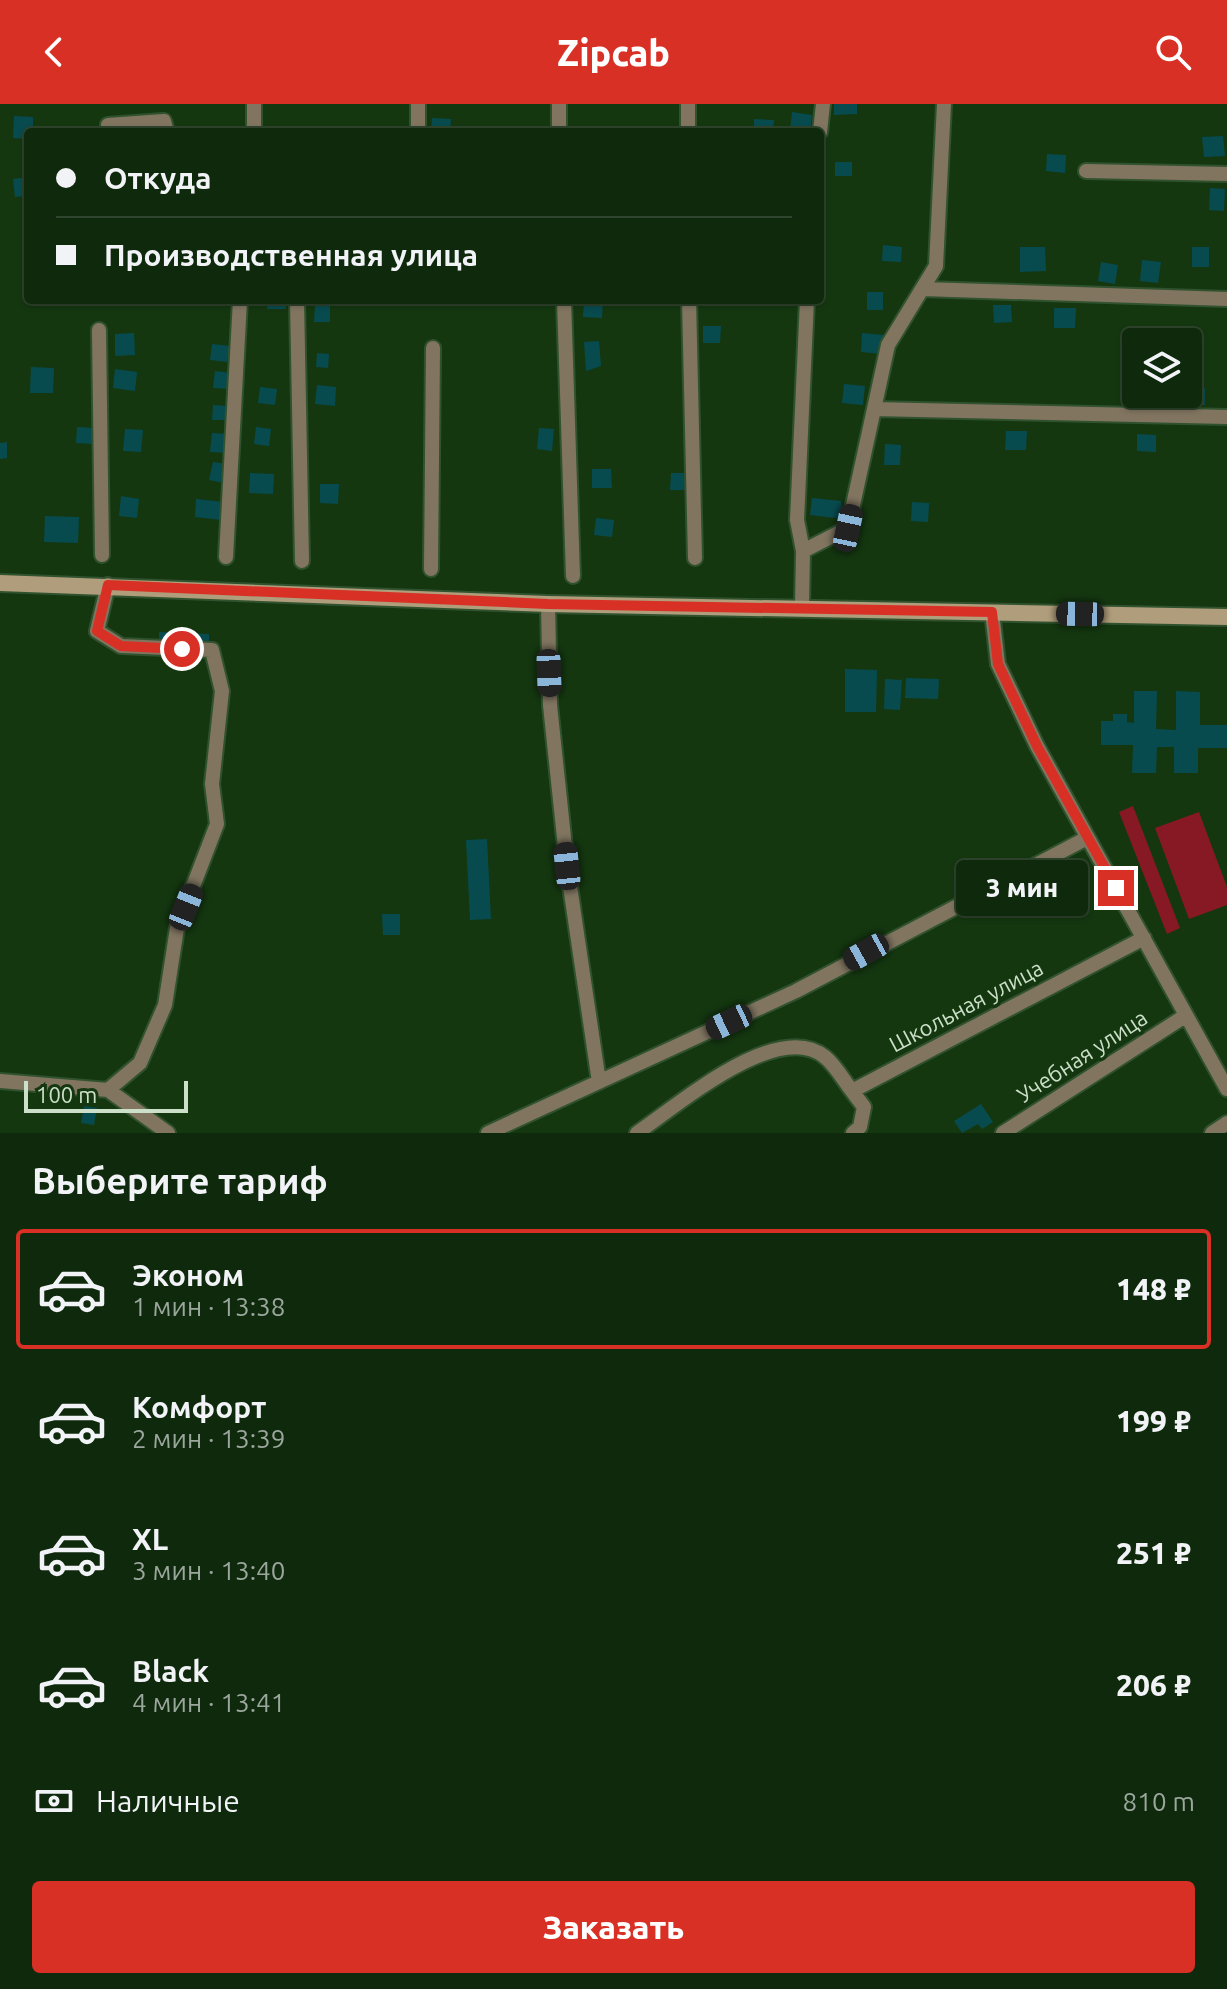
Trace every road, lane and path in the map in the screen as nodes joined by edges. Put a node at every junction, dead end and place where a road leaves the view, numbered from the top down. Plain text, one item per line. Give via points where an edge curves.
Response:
1 (254, 104) edge
2 (418, 104) edge
3 (559, 104) edge
4 (688, 104) edge
5 (823, 104) edge
6 (944, 104) edge
7 (108, 125) dead end
8 (166, 128) edge
9 (254, 128) edge
10 (418, 128) edge
11 (559, 128) edge
12 (688, 128) edge
13 (820, 128) edge
14 (1086, 171) dead end
15 (1227, 174) edge
16 (923, 289) junction
17 (1227, 299) edge
18 (240, 304) edge
19 (297, 304) edge
20 (564, 304) edge
21 (689, 304) edge
22 (807, 304) edge
23 (99, 330) dead end
24 (433, 348) dead end
25 (874, 409) junction
26 (1227, 417) edge
27 (803, 551) junction
28 (102, 555) dead end
29 (226, 557) dead end
30 (695, 558) dead end
31 (302, 561) dead end
32 (431, 569) dead end
33 (573, 576) dead end
34 (0, 583) edge
35 (108, 585) junction
36 (548, 604) junction
37 (802, 607) junction
38 (992, 612) junction
39 (1227, 617) edge
40 (1087, 838) junction
41 (1144, 938) junction
42 (1185, 1016) junction
43 (0, 1081) edge
44 (599, 1082) junction
45 (1227, 1089) edge
46 (108, 1090) junction
47 (852, 1091) junction
48 (1227, 1123) edge
49 (168, 1133) edge
50 (488, 1133) edge
51 (637, 1133) edge
52 (853, 1133) edge
53 (1003, 1133) edge
54 (1212, 1133) edge

1 - 9 street
2 - 10 street
3 - 11 street
4 - 12 street
5 - 13 street
6 - 16 street via 936,266
7 - 8 street via 164,121
14 - 15 street
16 - 17 street
16 - 25 street via 888,345
18 - 29 street
19 - 31 street
20 - 33 street
21 - 30 street
22 - 27 street via 797,520
23 - 28 street
24 - 32 street
25 - 26 street
25 - 27 street via 848,528
27 - 37 street
34 - 35 main road
35 - 36 main road
35 - 46 street via 97,631 121,646 212,650 222,691 212,784 217,824 177,928 165,1005 140,1063
36 - 37 main road
36 - 44 street via 550,705 567,866
37 - 38 main road
38 - 39 main road
38 - 40 street via 998,664
40 - 41 street
40 - 44 street via 796,991
41 - 42 street
41 - 47 street, Школьная улица
42 - 45 street
42 - 53 street, Учебная улица
43 - 46 street
44 - 50 street
46 - 49 street
47 - 51 street via 824,1056 781,1046 741,1063
47 - 52 street via 864,1107 860,1127
48 - 54 street

